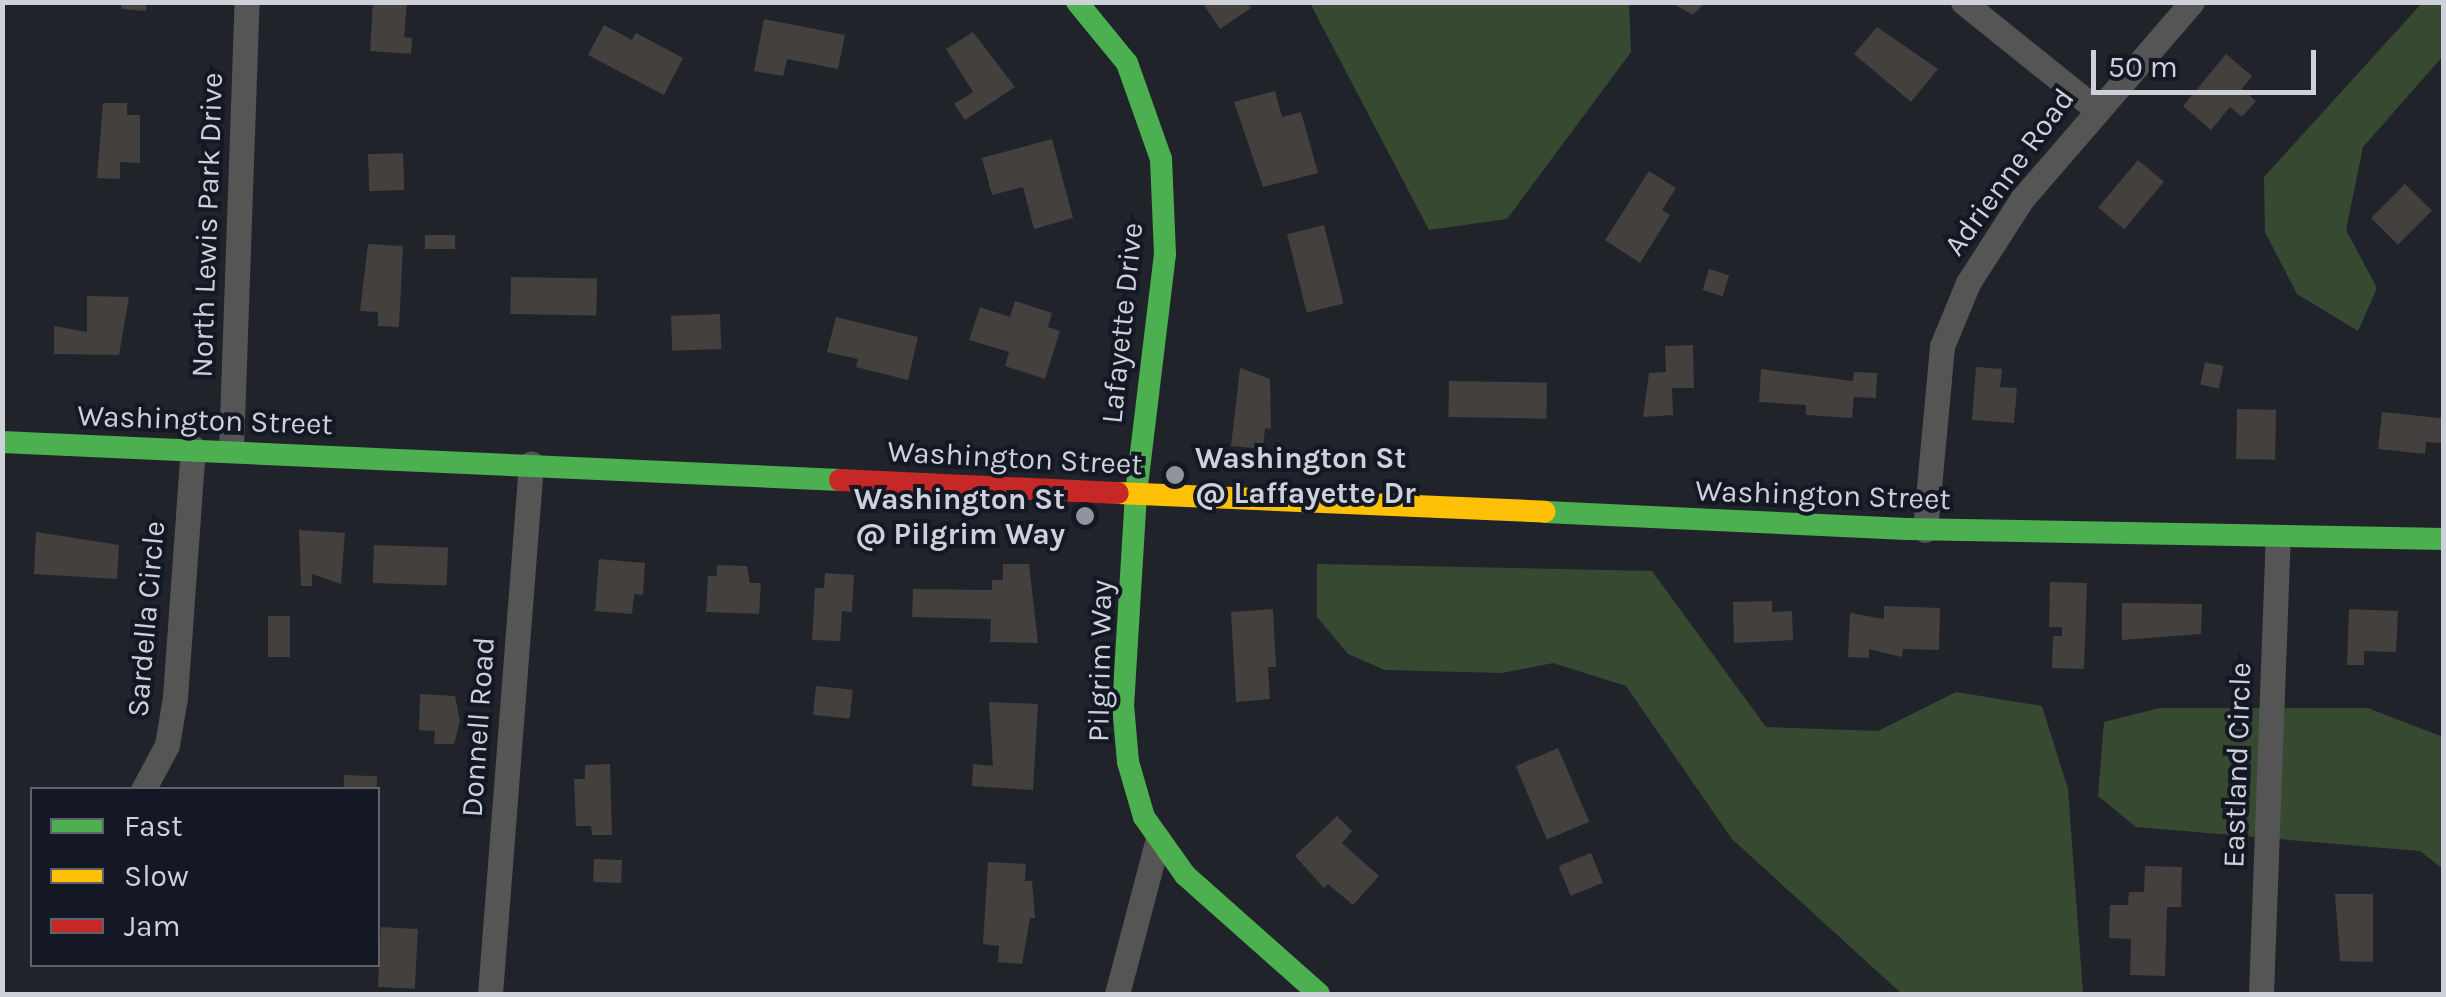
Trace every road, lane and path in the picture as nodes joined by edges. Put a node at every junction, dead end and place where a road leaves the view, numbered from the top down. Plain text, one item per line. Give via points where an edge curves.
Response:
1 (247, 2) edge
2 (1077, 2) edge
3 (1963, 2) edge
4 (2192, 2) edge
5 (2095, 108) junction
6 (2, 442) edge
7 (193, 448) junction
8 (232, 449) junction
9 (531, 464) junction
10 (1136, 494) junction
11 (1924, 530) junction
12 (2278, 538) junction
13 (2444, 539) edge
14 (145, 787) edge
15 (1158, 840) junction
16 (490, 994) edge
17 (1117, 994) edge
18 (1319, 994) edge
19 (2261, 994) edge

1 - 8 street, North Lewis Park Drive
2 - 10 main road, Lafayette Drive via 1126,62 1161,158 1163,287
3 - 5 street
4 - 5 street, Adrienne Road
5 - 11 street, Adrienne Road via 2004,227 1968,283 1942,346
6 - 7 main road, Washington Street
7 - 8 main road, Washington Street
7 - 14 street, Sardella Circle via 175,696 166,745
8 - 9 main road, Washington Street
9 - 10 main road, Washington Street
9 - 16 street, Donnell Road
10 - 11 main road, Washington Street
10 - 15 main road, Pilgrim Way via 1123,704 1128,762
11 - 12 main road, Washington Street
12 - 13 main road, Washington Street
12 - 19 street, Eastland Circle
15 - 17 street
15 - 18 main road, Pilgrim Way via 1212,902

